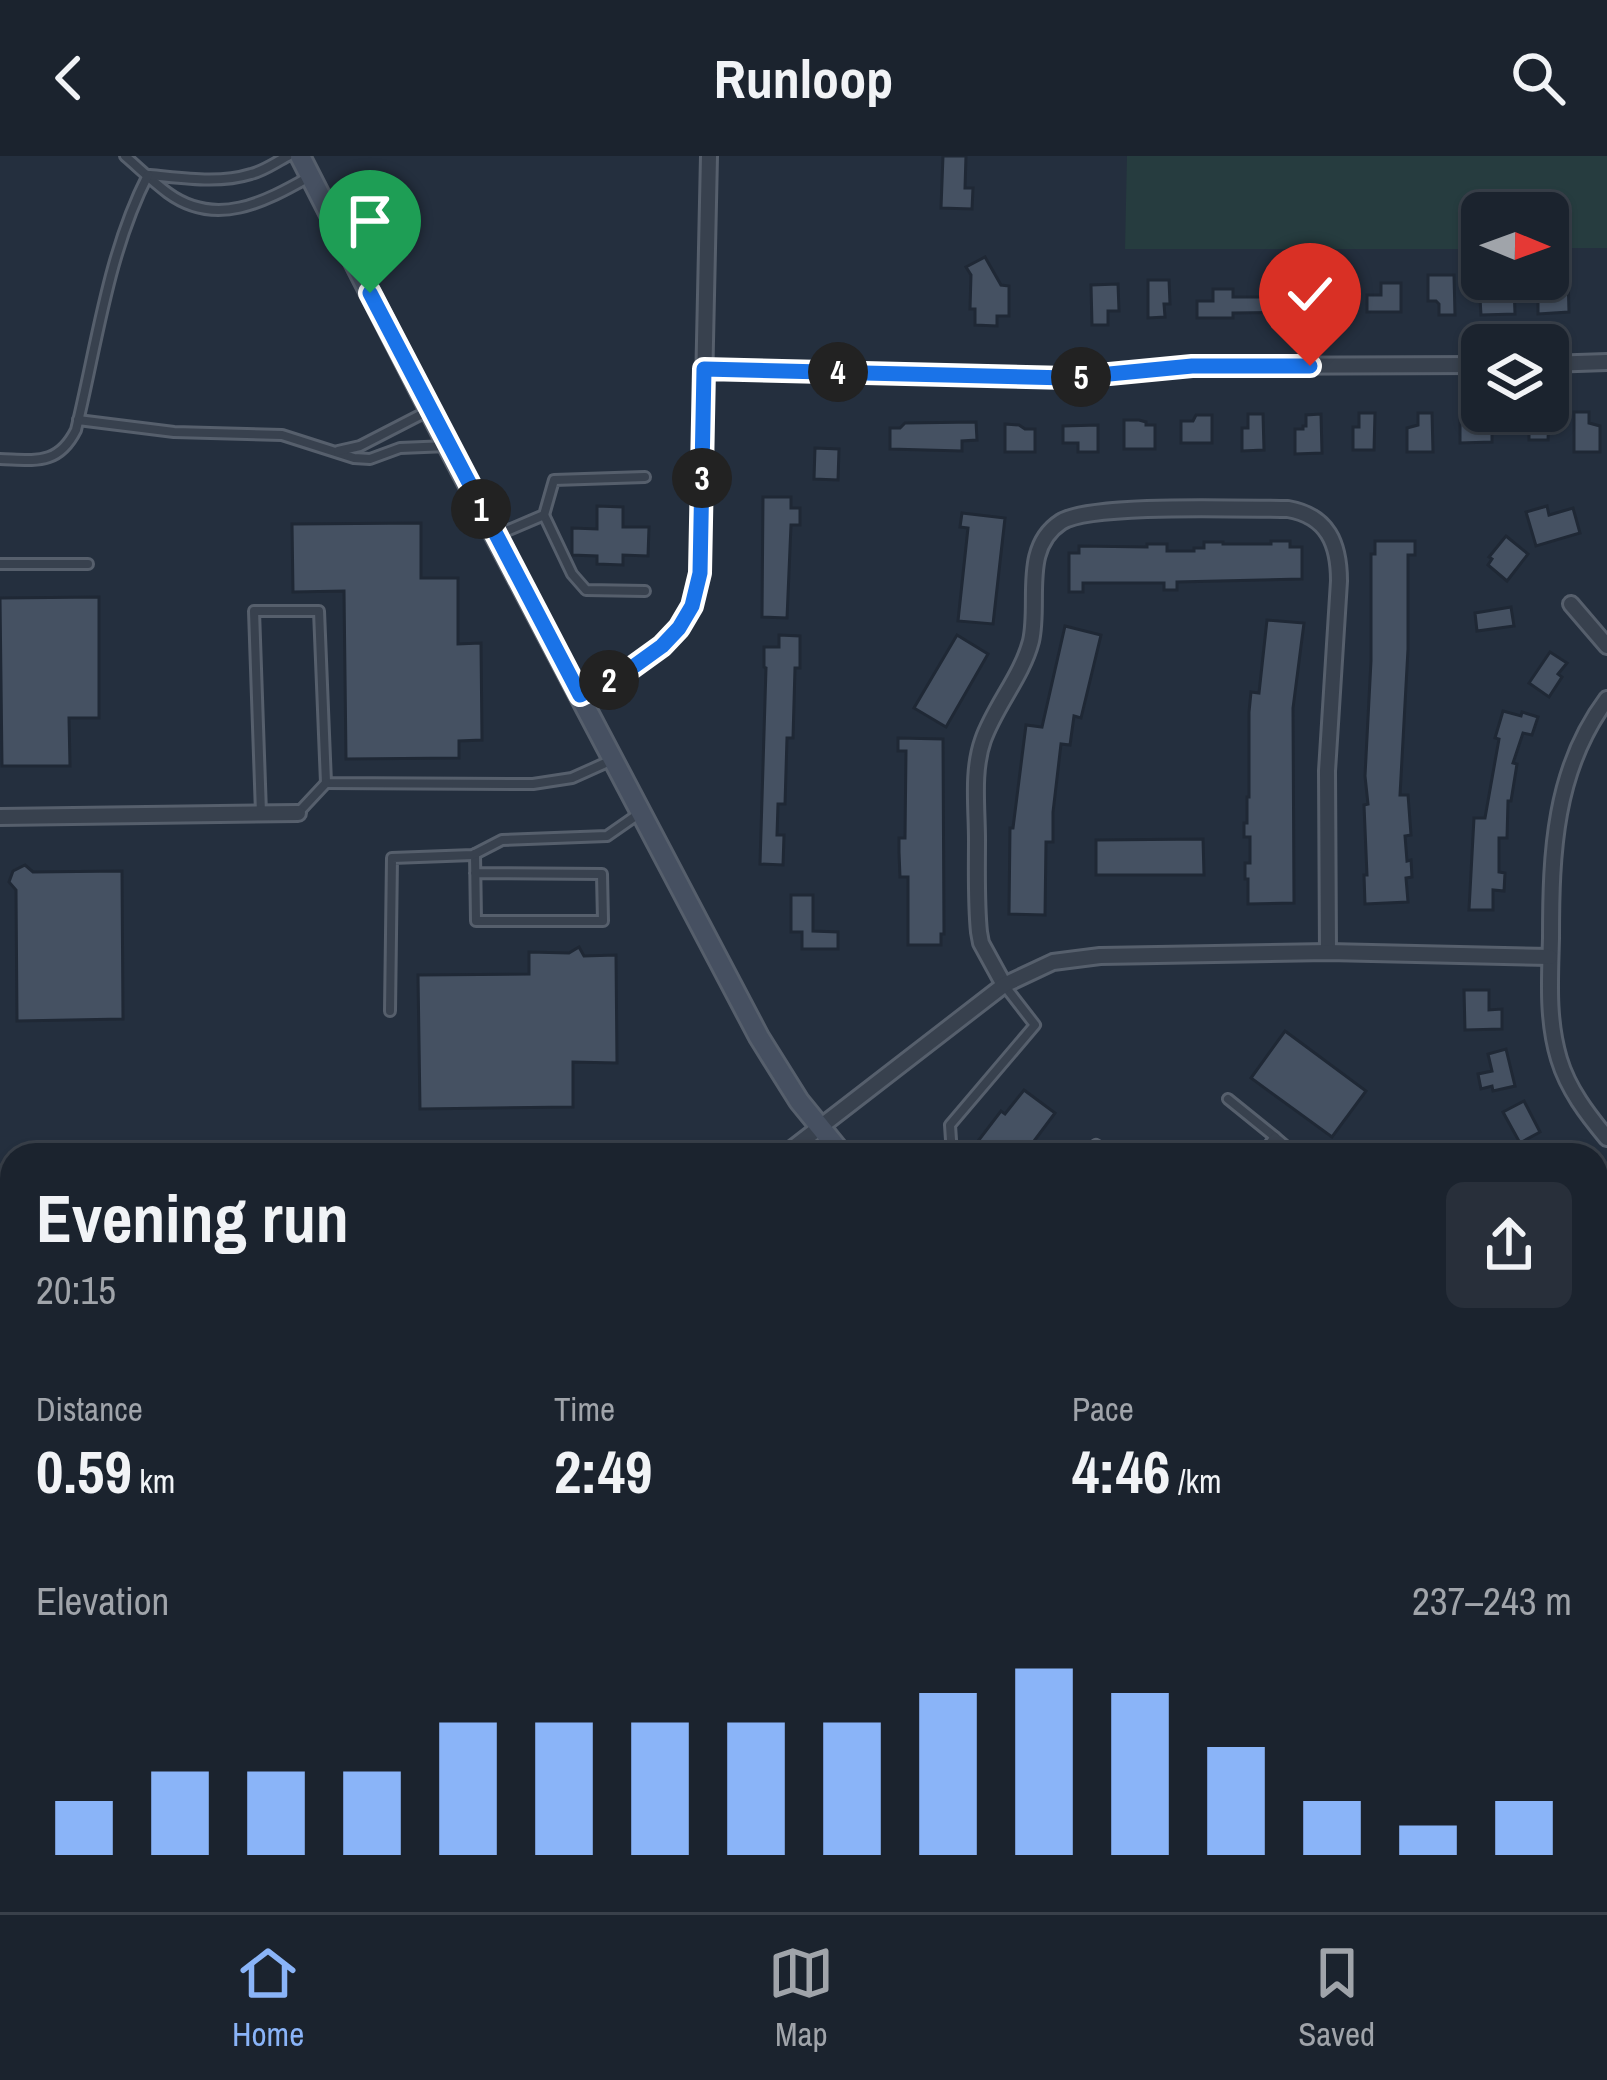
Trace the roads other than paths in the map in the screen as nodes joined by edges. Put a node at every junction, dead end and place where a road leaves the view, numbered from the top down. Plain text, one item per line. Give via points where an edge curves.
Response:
1 (124, 156) edge
2 (288, 156) edge
3 (300, 156) edge
4 (709, 156) edge
5 (148, 175) junction
6 (310, 176) junction
7 (1607, 362) edge
8 (1569, 363) edge
9 (1461, 365) edge
10 (704, 369) junction
11 (430, 410) junction
12 (78, 420) junction
13 (448, 446) junction
14 (337, 452) junction
15 (0, 459) edge
16 (645, 477) dead end
17 (544, 515) junction
18 (495, 536) junction
19 (0, 564) edge
20 (88, 564) dead end
21 (645, 591) dead end
22 (1571, 604) dead end
23 (1607, 646) edge
24 (580, 695) junction
25 (1607, 698) edge
26 (614, 760) junction
27 (326, 783) junction
28 (641, 812) junction
29 (298, 813) joint
30 (262, 814) junction
31 (0, 817) edge
32 (475, 854) junction
33 (475, 873) junction
34 (1328, 952) junction
35 (1550, 957) junction
36 (1004, 985) junction
37 (390, 1011) dead end
38 (1228, 1099) dead end
39 (820, 1127) junction
40 (1275, 1137) junction
41 (1607, 1138) edge
42 (799, 1143) edge
43 (833, 1143) edge
44 (951, 1143) edge
45 (1270, 1143) edge
46 (1282, 1143) edge

1 - 5 lane
2 - 5 lane via 232,178
3 - 6 main road
4 - 10 street
5 - 6 lane via 170,195 227,210 264,202
5 - 12 lane via 120,240
6 - 11 main road
7 - 8 street
9 - 10 street via 1192,366 1068,378
10 - 24 street via 700,573 692,606 662,646
11 - 13 main road
11 - 14 lane
12 - 14 lane via 282,434
12 - 15 lane via 56,455
13 - 14 lane via 370,459
13 - 18 main road
16 - 17 lane via 554,480
17 - 18 lane
17 - 21 lane via 586,590
18 - 24 main road
19 - 20 lane
22 - 23 street
24 - 26 main road
25 - 35 street via 1576,750 1558,810
26 - 27 lane via 533,784
26 - 28 main road
27 - 29 lane
27 - 30 lane via 319,611 254,611
28 - 32 lane via 607,836 502,840
28 - 39 main road via 759,1037
29 - 30 street
30 - 31 street
32 - 33 lane
32 - 37 lane via 392,857
33 - 33 lane via 476,921 603,921 602,874
34 - 35 street
34 - 36 street via 1100,956 1053,962
34 - 36 street via 1335,545 1305,513 1098,511 1071,516 1041,545 1029,649 977,761 979,932
35 - 41 street via 1561,1064
36 - 39 street
36 - 44 lane via 1035,1025 950,1125
38 - 40 lane
39 - 42 street
39 - 43 main road
40 - 45 lane
40 - 46 lane

